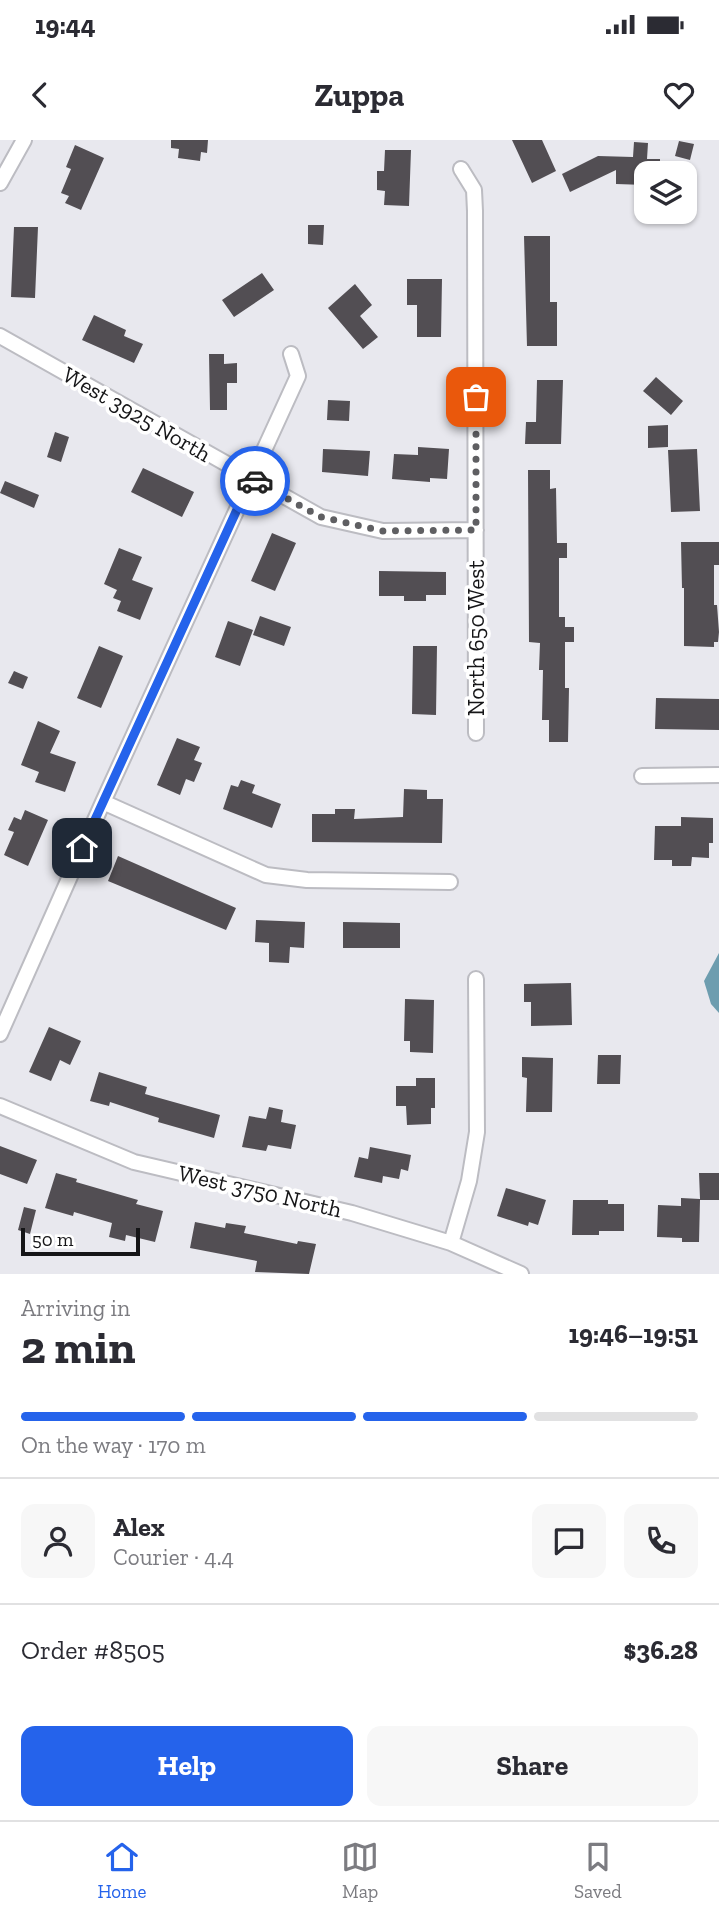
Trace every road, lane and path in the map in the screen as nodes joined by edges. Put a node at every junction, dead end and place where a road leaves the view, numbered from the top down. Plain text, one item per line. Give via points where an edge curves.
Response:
1 (24, 140) edge
2 (461, 169) dead end
3 (0, 183) edge
4 (0, 336) edge
5 (291, 354) dead end
6 (251, 479) junction
7 (476, 530) junction
8 (476, 733) dead end
9 (719, 775) edge
10 (642, 776) dead end
11 (103, 802) junction
12 (450, 882) dead end
13 (476, 979) dead end
14 (0, 1034) edge
15 (0, 1107) edge
16 (452, 1243) junction
17 (521, 1274) edge

1 - 3 street
2 - 7 street, North 650 West via 475,201
4 - 6 street, West 3925 North
5 - 6 street via 298,376
6 - 7 street, West 3925 North via 321,517 383,531
6 - 11 street
7 - 8 street, North 650 West
9 - 10 street
11 - 12 street via 266,875
11 - 14 street
13 - 16 street via 477,1132 470,1181
15 - 16 street, West 3750 North via 134,1162 352,1213
16 - 17 street, West 3750 North

